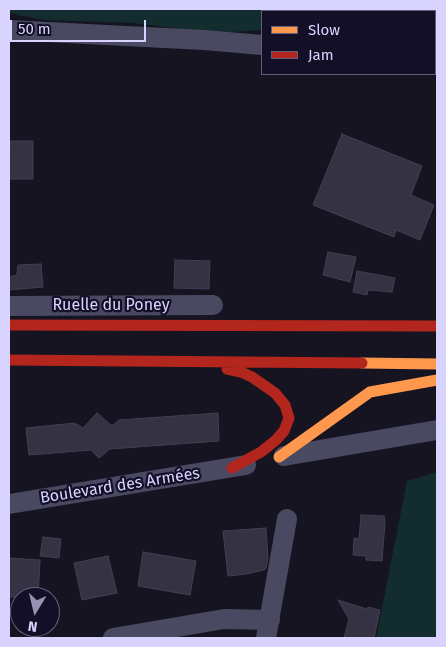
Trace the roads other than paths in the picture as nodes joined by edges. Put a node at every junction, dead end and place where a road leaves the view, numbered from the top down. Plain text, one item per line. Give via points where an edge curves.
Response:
1 (9, 30) edge
2 (261, 45) edge
3 (213, 305) dead end
4 (9, 306) edge
5 (9, 325) edge
6 (437, 326) edge
7 (9, 360) edge
8 (176, 362) junction
9 (437, 364) edge
10 (437, 380) edge
11 (437, 430) edge
12 (279, 457) junction
13 (232, 468) junction
14 (9, 504) edge
15 (287, 519) dead end
16 (268, 629) edge
17 (113, 638) edge

1 - 2 street
3 - 4 street, Ruelle du Poney
5 - 6 highway
7 - 8 highway
8 - 9 highway
8 - 13 highway via 241,372 264,384 285,405 289,418 284,431 261,452
10 - 12 highway via 370,392
11 - 12 street, Boulevard des Armées
12 - 13 street, Boulevard des Armées
13 - 14 street, Boulevard des Armées
15 - 16 street
16 - 17 street via 224,620

